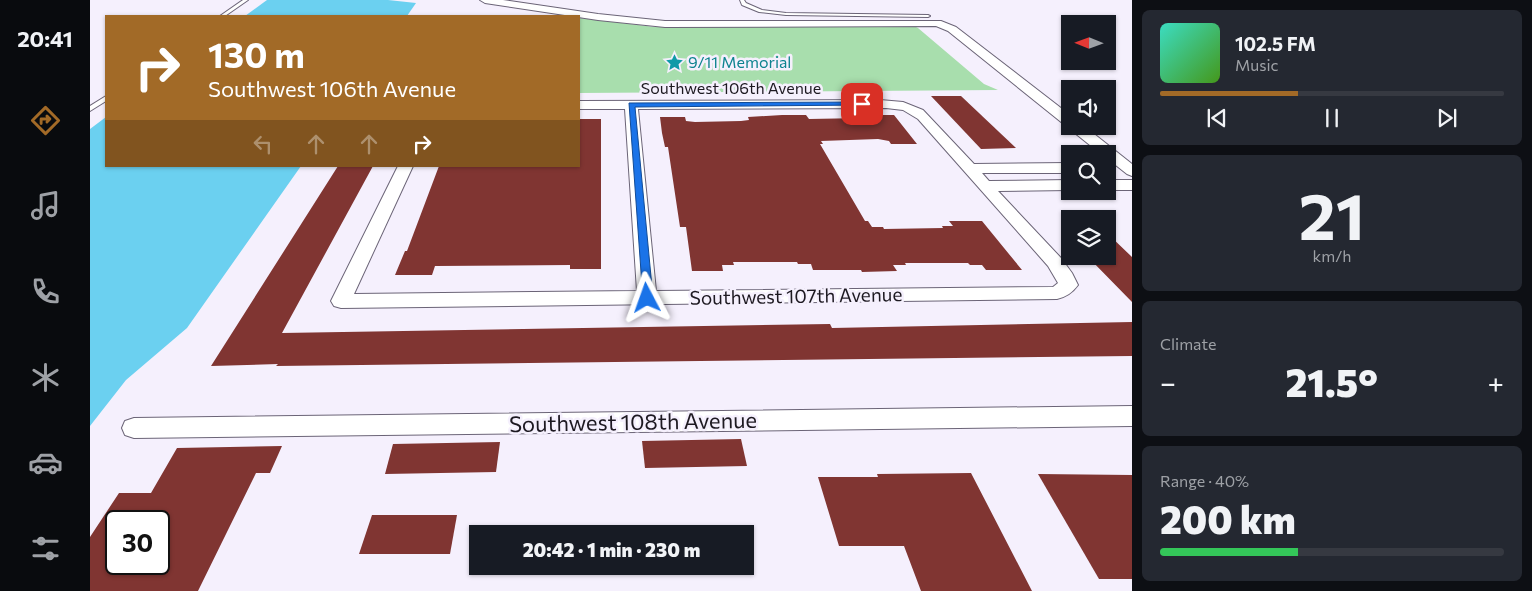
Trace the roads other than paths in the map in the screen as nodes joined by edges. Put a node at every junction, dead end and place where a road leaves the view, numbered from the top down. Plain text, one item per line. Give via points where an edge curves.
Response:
1 (246, 0) edge
2 (485, 0) edge
3 (742, 0) edge
4 (224, 15) edge
5 (579, 15) edge
6 (580, 15) edge
7 (933, 19) junction
8 (105, 99) edge
9 (580, 105) edge
10 (632, 105) junction
11 (90, 109) edge
12 (1061, 115) edge
13 (1087, 135) edge
14 (406, 167) edge
15 (1032, 168) junction
16 (1061, 168) edge
17 (1116, 168) edge
18 (971, 169) junction
19 (1130, 169) edge
20 (1132, 184) edge
21 (1048, 185) junction
22 (1061, 185) edge
23 (1116, 185) edge
24 (986, 186) junction
25 (647, 298) junction
26 (1132, 416) edge
27 (134, 428) dead end

1 - 4 lane
2 - 5 street
3 - 7 lane via 752,8 778,13
6 - 7 street via 666,24
7 - 12 street via 952,29
8 - 11 lane
9 - 10 street, Southwest 106th Avenue
10 - 18 street, Southwest 106th Avenue via 897,104 913,108 923,116
10 - 25 street
13 - 19 street
14 - 25 street, Southwest 107th Avenue via 342,301
15 - 16 street
15 - 18 street
15 - 21 street
17 - 19 street
18 - 24 street
20 - 23 street
21 - 22 street
21 - 24 street
24 - 25 street, Southwest 107th Avenue via 1059,268 1068,285 1057,293
26 - 27 street, Southwest 108th Avenue

